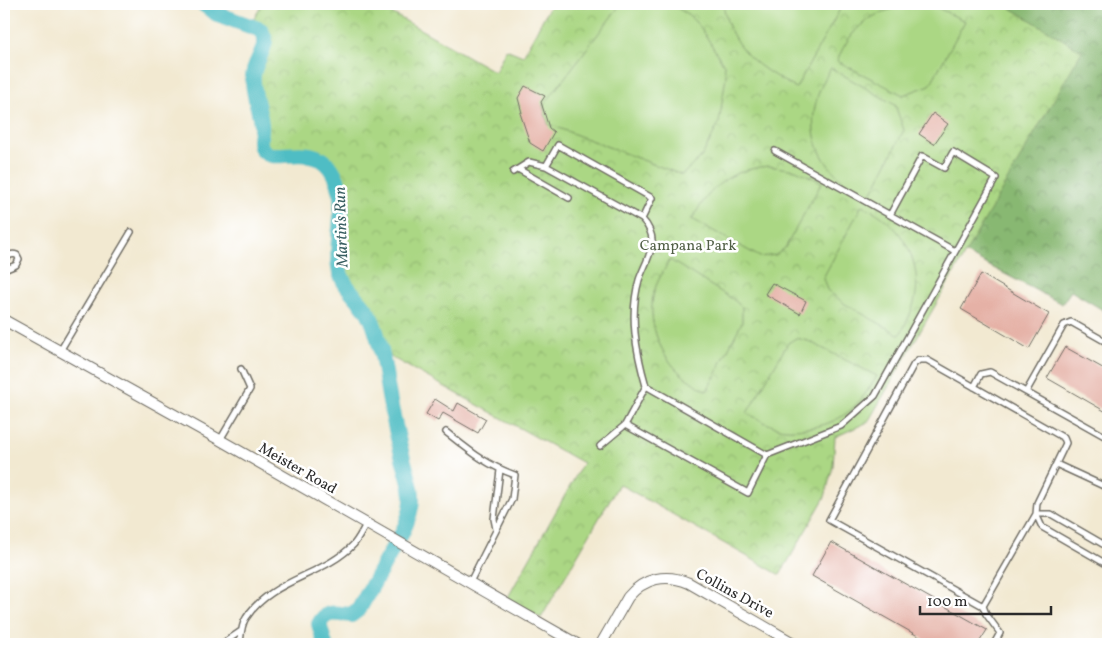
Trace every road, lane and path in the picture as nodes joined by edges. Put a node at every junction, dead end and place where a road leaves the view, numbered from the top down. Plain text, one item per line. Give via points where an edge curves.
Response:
1 (775, 151) dead end
2 (546, 166) junction
3 (569, 198) dead end
4 (890, 215) junction
5 (642, 219) junction
6 (131, 232) dead end
7 (955, 251) junction
8 (4, 260) edge
9 (4, 270) edge
10 (4, 320) edge
11 (1108, 343) edge
12 (60, 351) junction
13 (241, 369) dead end
14 (646, 386) junction
15 (974, 387) junction
16 (1026, 392) junction
17 (625, 425) junction
18 (446, 432) dead end
19 (1108, 438) edge
20 (220, 440) junction
21 (600, 446) dead end
22 (767, 455) junction
23 (1056, 464) junction
24 (500, 470) junction
25 (1108, 488) edge
26 (1036, 514) junction
27 (366, 524) junction
28 (496, 529) junction
29 (1108, 547) edge
30 (1108, 565) edge
31 (469, 583) junction
32 (983, 606) junction
33 (241, 631) junction
34 (222, 644) edge
35 (240, 644) edge
36 (577, 644) edge
37 (601, 644) edge
38 (796, 644) edge
39 (994, 644) edge

1 - 4 lane
2 - 3 lane via 529,162 516,171
2 - 5 lane
2 - 5 lane via 558,145 652,198
4 - 7 lane
4 - 7 lane via 922,156 944,168 953,152 996,178
5 - 14 lane via 653,242 640,279 633,316 638,357
6 - 12 lane
7 - 22 lane via 875,396 841,426
8 - 9 lane via 13,254 19,259 16,265
10 - 12 street, Meister Road
11 - 16 lane via 1071,322 1064,325
12 - 20 street, Meister Road
13 - 20 lane via 250,389
14 - 17 lane
14 - 22 lane
15 - 16 lane via 981,374 990,372
15 - 23 lane via 1064,438 1066,443
15 - 32 lane via 927,360 914,364 829,520
16 - 19 lane
17 - 21 lane
17 - 22 lane via 748,493
18 - 24 lane
20 - 27 street, Meister Road
23 - 25 lane
23 - 26 lane via 1037,503
24 - 28 lane via 494,519
24 - 28 lane via 515,475 512,499
26 - 29 lane via 1051,514
26 - 30 lane via 1042,527
26 - 32 lane
27 - 31 street, Meister Road
27 - 33 lane via 355,543 337,558 268,594 246,618
28 - 31 lane
31 - 36 street, Meister Road
32 - 39 lane via 1000,633
33 - 34 lane
33 - 35 lane
37 - 38 street, Collins Drive via 633,591 654,579 670,578 689,584

